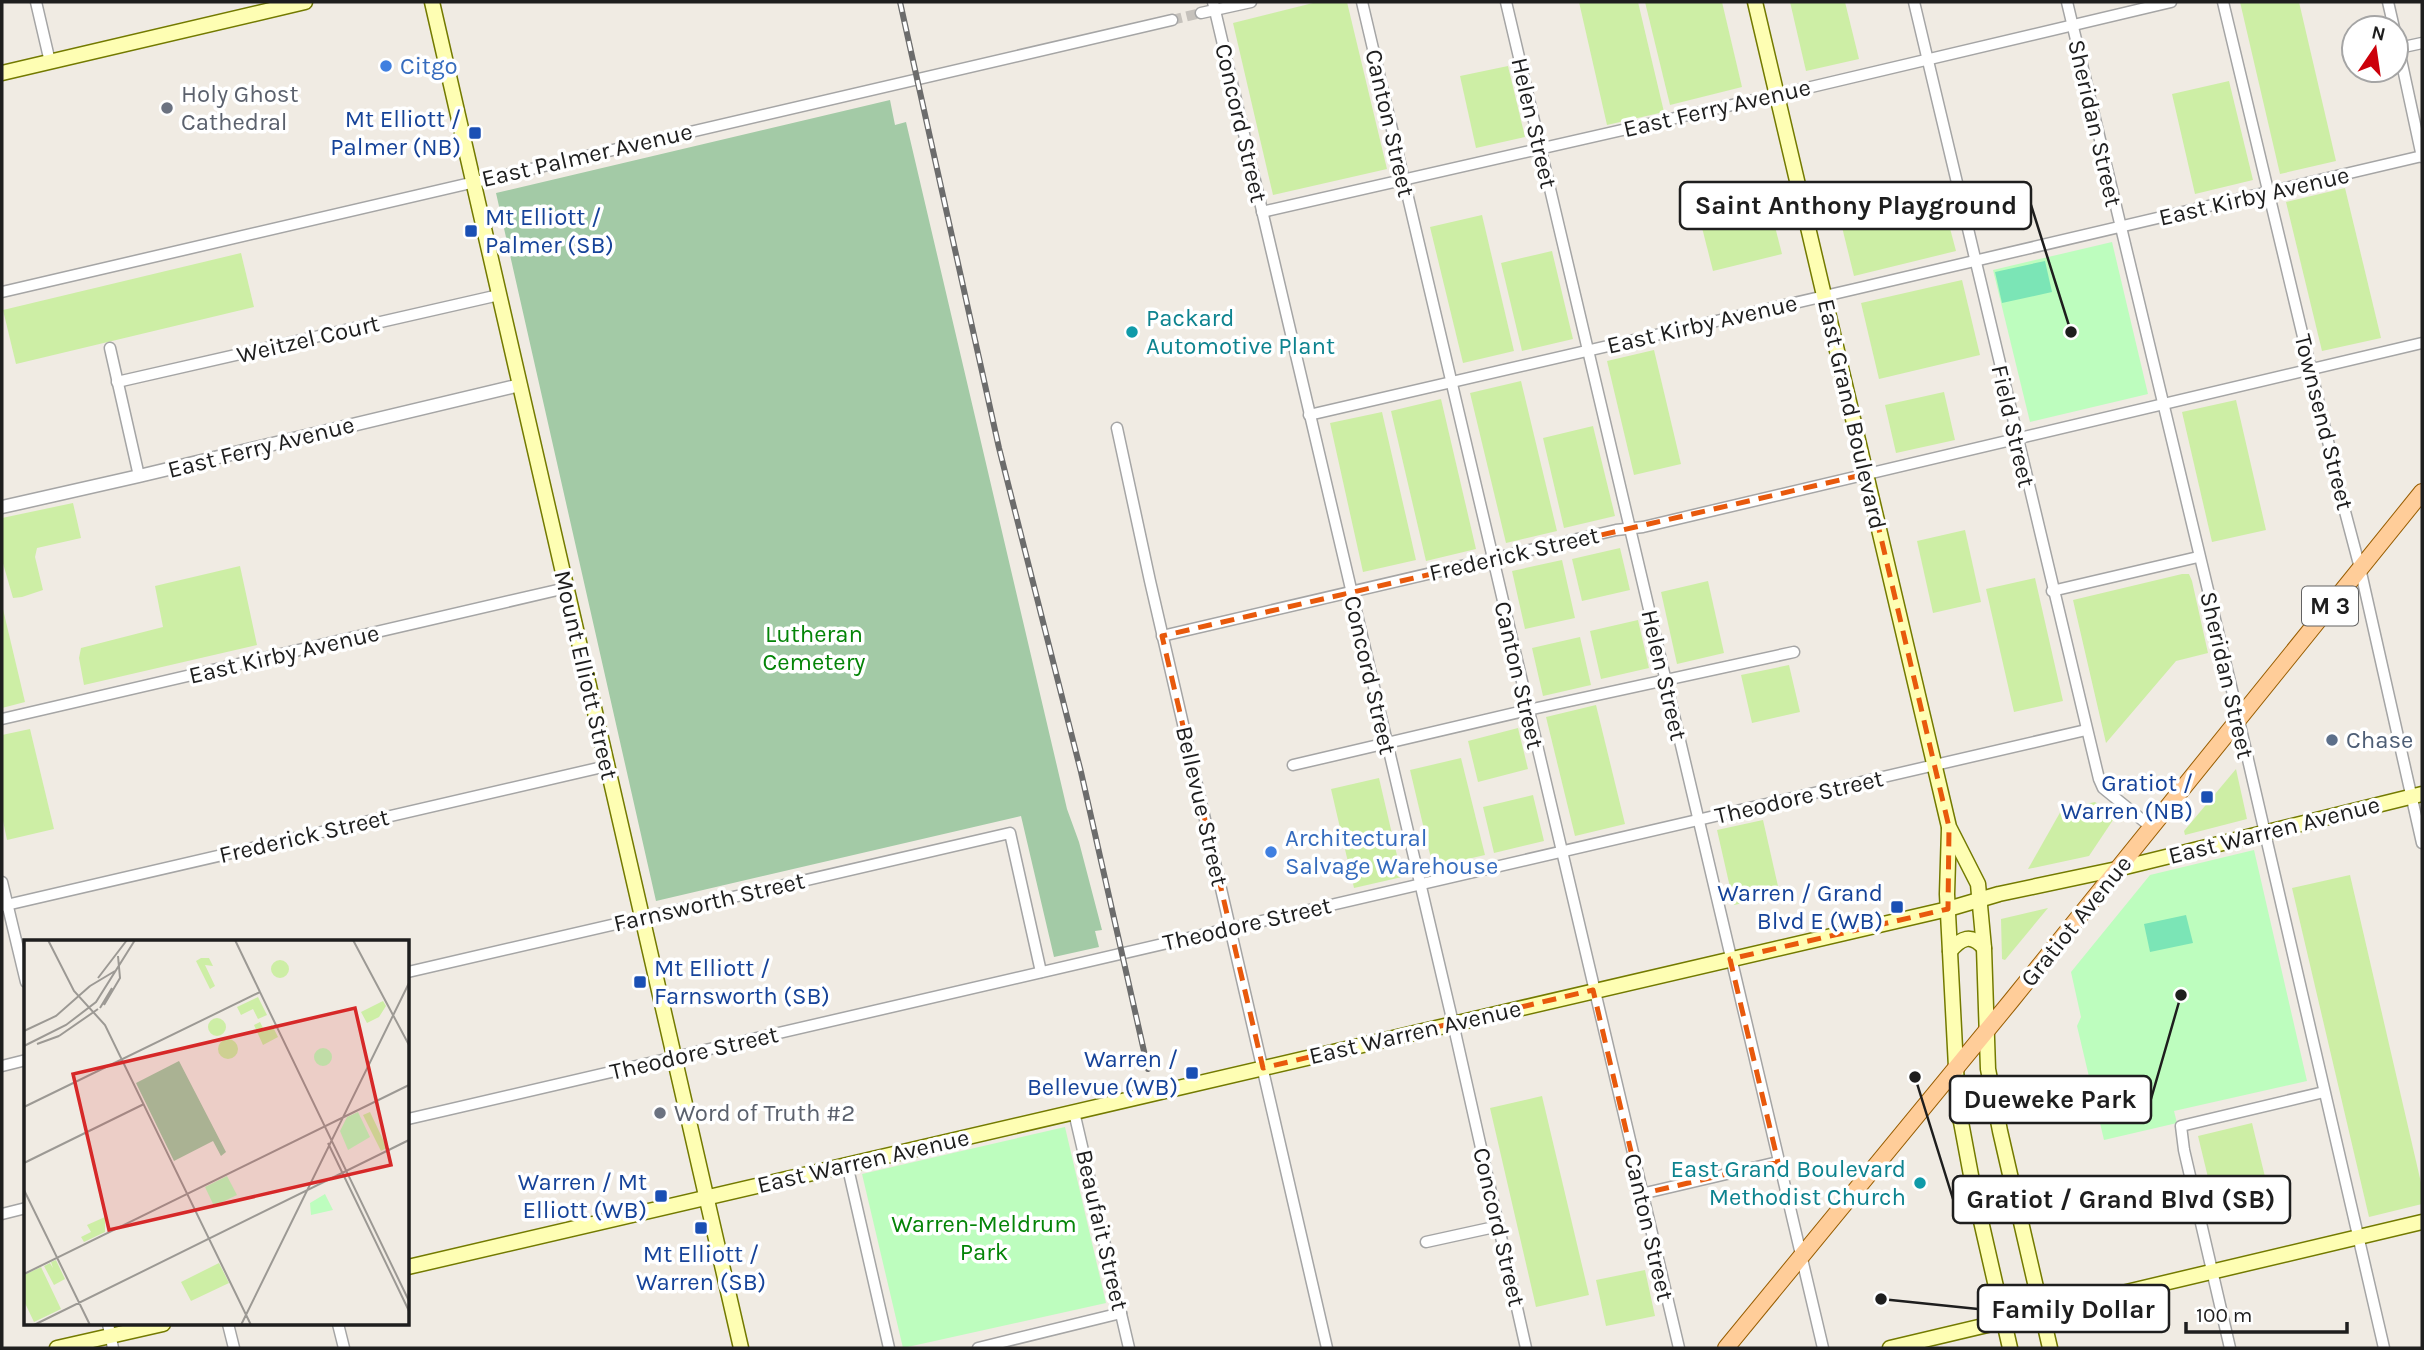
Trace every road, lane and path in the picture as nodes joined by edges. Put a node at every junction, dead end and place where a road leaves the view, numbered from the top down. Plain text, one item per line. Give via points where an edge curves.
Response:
1 (36, 2) edge
2 (305, 2) edge
3 (432, 2) edge
4 (1251, 2) edge
5 (1362, 2) edge
6 (1506, 2) edge
7 (1755, 2) edge
8 (1914, 2) edge
9 (2067, 2) edge
10 (2171, 2) edge
11 (2223, 2) edge
12 (1214, 6) edge
13 (1201, 13) tunnel mouth
14 (1172, 20) tunnel mouth
15 (2072, 25) junction
16 (1927, 59) junction
17 (50, 62) junction
18 (2, 73) edge
19 (2407, 84) edge
20 (1777, 95) junction
21 (1540, 148) junction
22 (2422, 156) edge
23 (1403, 180) junction
24 (473, 181) junction
25 (2269, 192) junction
26 (1262, 212) junction
27 (2120, 228) junction
28 (1975, 261) junction
29 (2, 292) edge
30 (499, 295) junction
31 (1825, 297) junction
32 (2422, 343) edge
33 (110, 348) dead end
34 (1587, 350) junction
35 (2311, 370) junction
36 (117, 382) junction
37 (1452, 382) junction
38 (520, 385) junction
39 (2162, 405) junction
40 (1309, 415) junction
41 (1118, 428) dead end
42 (2017, 439) junction
43 (1866, 474) junction
44 (139, 476) junction
45 (2422, 492) edge
46 (2, 507) edge
47 (1630, 528) junction
48 (2198, 557) junction
49 (1492, 559) junction
50 (2360, 568) junction
51 (566, 588) junction
52 (2052, 591) junction
53 (1350, 592) junction
54 (1163, 636) junction
55 (1794, 652) dead end
56 (1665, 681) junction
57 (1528, 710) junction
58 (2, 719) edge
59 (2238, 721) junction
60 (2085, 730) junction
61 (1386, 744) junction
62 (1293, 765) dead end
63 (1935, 765) junction
64 (607, 766) junction
65 (2417, 795) edge
66 (1698, 820) junction
67 (1949, 827) junction
68 (2151, 827) junction
69 (2263, 831) junction
70 (2422, 843) edge
71 (1560, 850) junction
72 (2117, 869) junction
73 (2, 882) edge
74 (1419, 884) junction
75 (1980, 900) junction
76 (4, 905) edge
77 (1948, 909) junction
78 (642, 918) junction
79 (1230, 927) junction
80 (1984, 948) junction
81 (1950, 951) junction
82 (1731, 959) junction
83 (410, 972) edge
84 (1041, 972) junction
85 (24, 975) edge
86 (1593, 990) junction
87 (1453, 1023) junction
88 (1987, 1029) junction
89 (674, 1058) junction
90 (24, 1060) edge
91 (2, 1066) edge
92 (1263, 1068) junction
93 (1955, 1068) junction
94 (2324, 1092) junction
95 (1074, 1112) junction
96 (1997, 1116) junction
97 (1959, 1118) junction
98 (410, 1119) edge
99 (1778, 1162) junction
100 (847, 1164) junction
101 (2012, 1184) junction
102 (1973, 1186) junction
103 (1641, 1194) junction
104 (706, 1197) junction
105 (24, 1208) edge
106 (2, 1214) edge
107 (2422, 1222) edge
108 (1499, 1226) junction
109 (2358, 1237) junction
110 (1426, 1242) dead end
111 (1801, 1256) junction
112 (410, 1267) edge
113 (2212, 1272) junction
114 (2042, 1312) junction
115 (1121, 1313) junction
116 (2004, 1322) junction
117 (154, 1326) edge
118 (228, 1326) edge
119 (338, 1326) edge
120 (110, 1336) edge
121 (57, 1348) edge
122 (234, 1348) edge
123 (344, 1348) edge
124 (741, 1348) edge
125 (889, 1348) edge
126 (978, 1348) edge
127 (1129, 1348) edge
128 (1327, 1348) edge
129 (1526, 1348) edge
130 (1679, 1348) edge
131 (1726, 1348) edge
132 (1823, 1348) edge
133 (1890, 1348) edge
134 (2010, 1348) edge
135 (2050, 1348) edge
136 (2230, 1348) edge
137 (2384, 1348) edge

1 - 17 street
2 - 17 main road
3 - 24 main road, Mount Elliott Street
4 - 12 street
5 - 23 street, Canton Street
6 - 21 street, Helen Street
7 - 20 main road, East Grand Boulevard
8 - 16 street, Field Street
9 - 15 street, Sheridan Street
10 - 15 street, East Ferry Avenue
11 - 25 street, Townsend Street
12 - 13 street
12 - 26 street, Concord Street
14 - 24 street, East Palmer Avenue
15 - 16 street, East Ferry Avenue
15 - 27 street, Sheridan Street
16 - 20 street, East Ferry Avenue
16 - 28 street, Field Street
17 - 18 main road
19 - 22 street
20 - 21 street, East Ferry Avenue
20 - 31 main road, East Grand Boulevard
21 - 23 street, East Ferry Avenue
21 - 34 street, Helen Street
22 - 25 street, East Kirby Avenue
23 - 26 street, East Ferry Avenue
23 - 37 street, Canton Street
24 - 29 street, East Palmer Avenue
24 - 30 main road, Mount Elliott Street
25 - 27 street, East Kirby Avenue
25 - 35 street, Townsend Street
26 - 40 street, Concord Street
27 - 28 street, East Kirby Avenue
27 - 39 street, Sheridan Street
28 - 31 street, East Kirby Avenue
28 - 42 street, Field Street
30 - 36 street, Weitzel Court
30 - 38 main road, Mount Elliott Street
31 - 34 street, East Kirby Avenue
31 - 43 main road, East Grand Boulevard
32 - 35 street
33 - 36 street
34 - 37 street, East Kirby Avenue
34 - 47 street, Helen Street
35 - 39 street
35 - 50 street, Townsend Street
36 - 44 street
37 - 40 street, East Kirby Avenue
37 - 49 street, Canton Street
38 - 44 street, East Ferry Avenue
38 - 51 main road, Mount Elliott Street
39 - 42 street, Frederick Street
39 - 48 street, Sheridan Street
40 - 53 street, Concord Street
41 - 54 street, Bellevue Street
42 - 43 street, Frederick Street
42 - 52 street, Field Street
43 - 47 street, Frederick Street
43 - 63 main road, East Grand Boulevard
44 - 46 street, East Ferry Avenue
45 - 50 main road, Gratiot Avenue / M 3
47 - 49 street, Frederick Street
47 - 56 street, Helen Street
48 - 52 street
48 - 59 street, Sheridan Street
49 - 53 street, Frederick Street
49 - 57 street, Canton Street
50 - 59 main road, Gratiot Avenue / M 3
50 - 65 street, Townsend Street
51 - 58 street, East Kirby Avenue
51 - 64 main road, Mount Elliott Street
52 - 60 street, Field Street
53 - 54 street, Frederick Street
53 - 61 street, Concord Street
54 - 79 street, Bellevue Street
55 - 56 street
56 - 57 street
56 - 66 street, Helen Street
57 - 61 street
57 - 71 street, Canton Street
59 - 68 main road, Gratiot Avenue / M 3
59 - 69 street, Sheridan Street
60 - 63 street, Theodore Street
60 - 68 street, Field Street via 2100,784
61 - 62 street
61 - 74 street, Concord Street
63 - 66 street, Theodore Street
63 - 67 main road, East Grand Boulevard
64 - 76 street, Frederick Street
64 - 78 main road, Mount Elliott Street
65 - 69 main road, East Warren Avenue
65 - 70 street, Townsend Street
66 - 71 street, Theodore Street
66 - 82 street, Helen Street
67 - 75 main road, East Grand Boulevard via 1978,884
67 - 77 main road, East Grand Boulevard
68 - 72 main road, Gratiot Avenue / M 3
69 - 72 main road, East Warren Avenue
69 - 94 street, Sheridan Street
71 - 74 street, Theodore Street
71 - 86 street, Canton Street
72 - 75 main road, East Warren Avenue
72 - 88 main road, Gratiot Avenue / M 3
73 - 76 street
74 - 79 street, Theodore Street
74 - 87 street, Concord Street
75 - 77 main road, East Warren Avenue
75 - 80 main road, East Grand Boulevard
76 - 85 street
77 - 81 main road, East Grand Boulevard
77 - 82 main road, East Warren Avenue
78 - 83 street, Farnsworth Street
78 - 84 street, Farnsworth Street via 1010,832
78 - 89 main road, Mount Elliott Street
79 - 84 street, Theodore Street
79 - 92 street, Bellevue Street
80 - 81 main road via 1969,938
80 - 88 main road, East Grand Boulevard
81 - 93 main road, East Grand Boulevard
82 - 86 main road, East Warren Avenue
82 - 99 street, Helen Street
84 - 89 street, Theodore Street
86 - 87 main road, East Warren Avenue
86 - 103 street, Canton Street
87 - 92 main road, East Warren Avenue
87 - 108 street, Concord Street
88 - 93 main road, Gratiot Avenue / M 3
88 - 96 main road, East Grand Boulevard via 1988,1069
89 - 98 street, Theodore Street
89 - 104 main road, Mount Elliott Street
90 - 91 street
92 - 95 main road, East Warren Avenue
92 - 128 street, Bellevue Street
93 - 97 main road, East Grand Boulevard
93 - 111 main road, Gratiot Avenue / M 3
94 - 109 street, Sheridan Street
94 - 113 street via 2181,1126
95 - 100 main road, East Warren Avenue
95 - 115 street, Beaufait Street
96 - 97 main road via 1978,1109
96 - 101 main road, East Grand Boulevard
97 - 102 main road, East Grand Boulevard
99 - 103 street
99 - 111 street, Helen Street
100 - 104 main road, East Warren Avenue
100 - 125 street
101 - 102 main road via 1995,1193
101 - 114 main road, East Grand Boulevard
102 - 116 main road, East Grand Boulevard
103 - 130 street, Canton Street
104 - 112 main road, East Warren Avenue
104 - 124 main road, Mount Elliott Street
105 - 106 street
107 - 109 main road
108 - 110 street
108 - 129 street, Concord Street
109 - 113 main road
109 - 137 street, Sheridan Street
111 - 131 main road, Gratiot Avenue / M 3
111 - 132 street, Helen Street
113 - 114 main road
113 - 136 street
114 - 116 main road
114 - 135 main road, East Grand Boulevard
115 - 126 street
115 - 127 street, Beaufait Street
116 - 133 main road
116 - 134 main road, East Grand Boulevard
117 - 120 main road
118 - 122 street
119 - 123 street
120 - 121 main road

